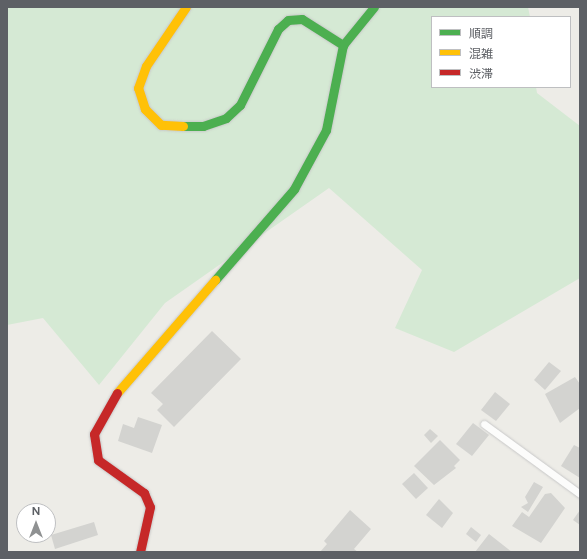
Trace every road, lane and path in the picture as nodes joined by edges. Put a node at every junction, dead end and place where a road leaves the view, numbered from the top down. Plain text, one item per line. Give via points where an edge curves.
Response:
1 (186, 7) edge
2 (374, 7) edge
3 (343, 45) junction
4 (484, 424) dead end
5 (580, 494) edge
6 (140, 552) edge

1 - 3 street via 169,37 146,66 138,88 145,109 161,125 203,126 226,118 240,105 278,29 288,20 302,18
2 - 3 street
3 - 6 street via 326,130 294,189 112,399 94,434 98,460 144,493 150,507
4 - 5 lane

